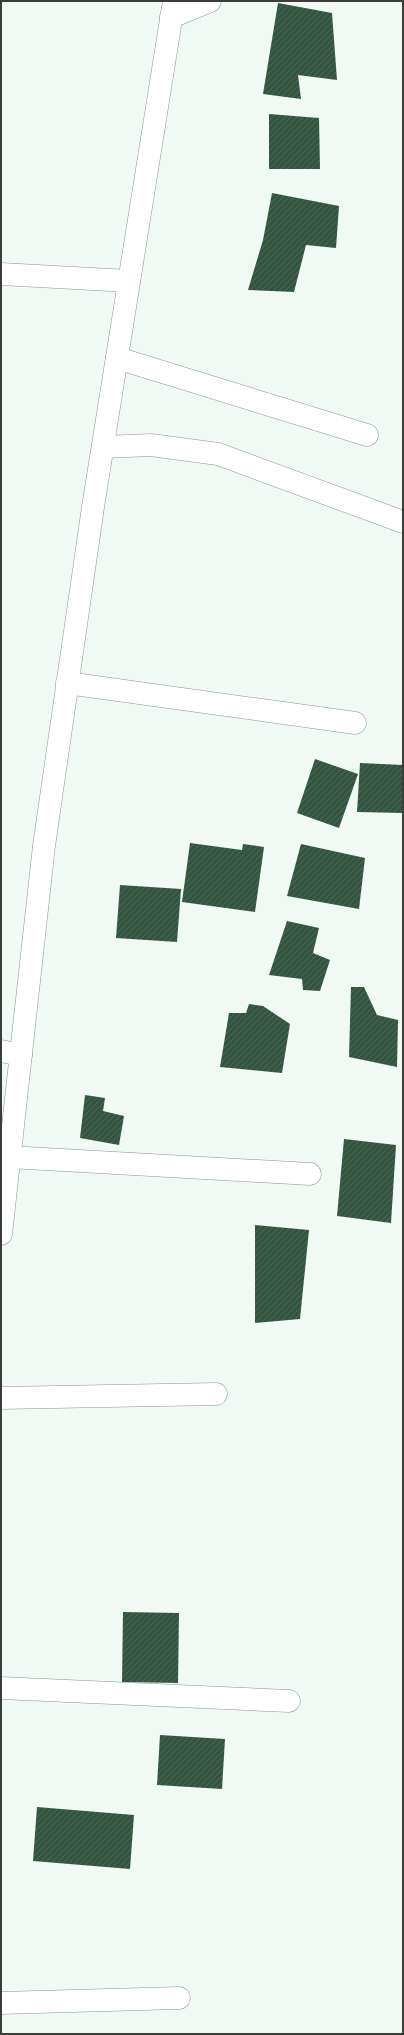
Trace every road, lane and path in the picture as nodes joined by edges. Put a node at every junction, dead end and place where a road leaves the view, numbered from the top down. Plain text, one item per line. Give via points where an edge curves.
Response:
1 (210, 1) edge
2 (172, 9) edge
3 (1, 274) edge
4 (129, 282) junction
5 (117, 358) junction
6 (367, 435) dead end
7 (103, 447) junction
8 (403, 522) edge
9 (67, 683) junction
10 (355, 723) dead end
11 (11, 1053) edge
12 (9, 1157) junction
13 (310, 1174) dead end
14 (1, 1234) edge
15 (216, 1394) dead end
16 (1, 1398) edge
17 (1, 1688) edge
18 (290, 1701) dead end
19 (179, 1998) dead end
20 (1, 2003) edge

1 - 2 street
2 - 4 street
3 - 4 street
4 - 5 street
5 - 6 street
5 - 7 street
7 - 8 street via 151,445 218,454
7 - 9 street
9 - 10 street
9 - 11 street
11 - 12 street
12 - 13 street
12 - 14 street
15 - 16 street
17 - 18 street
19 - 20 street

